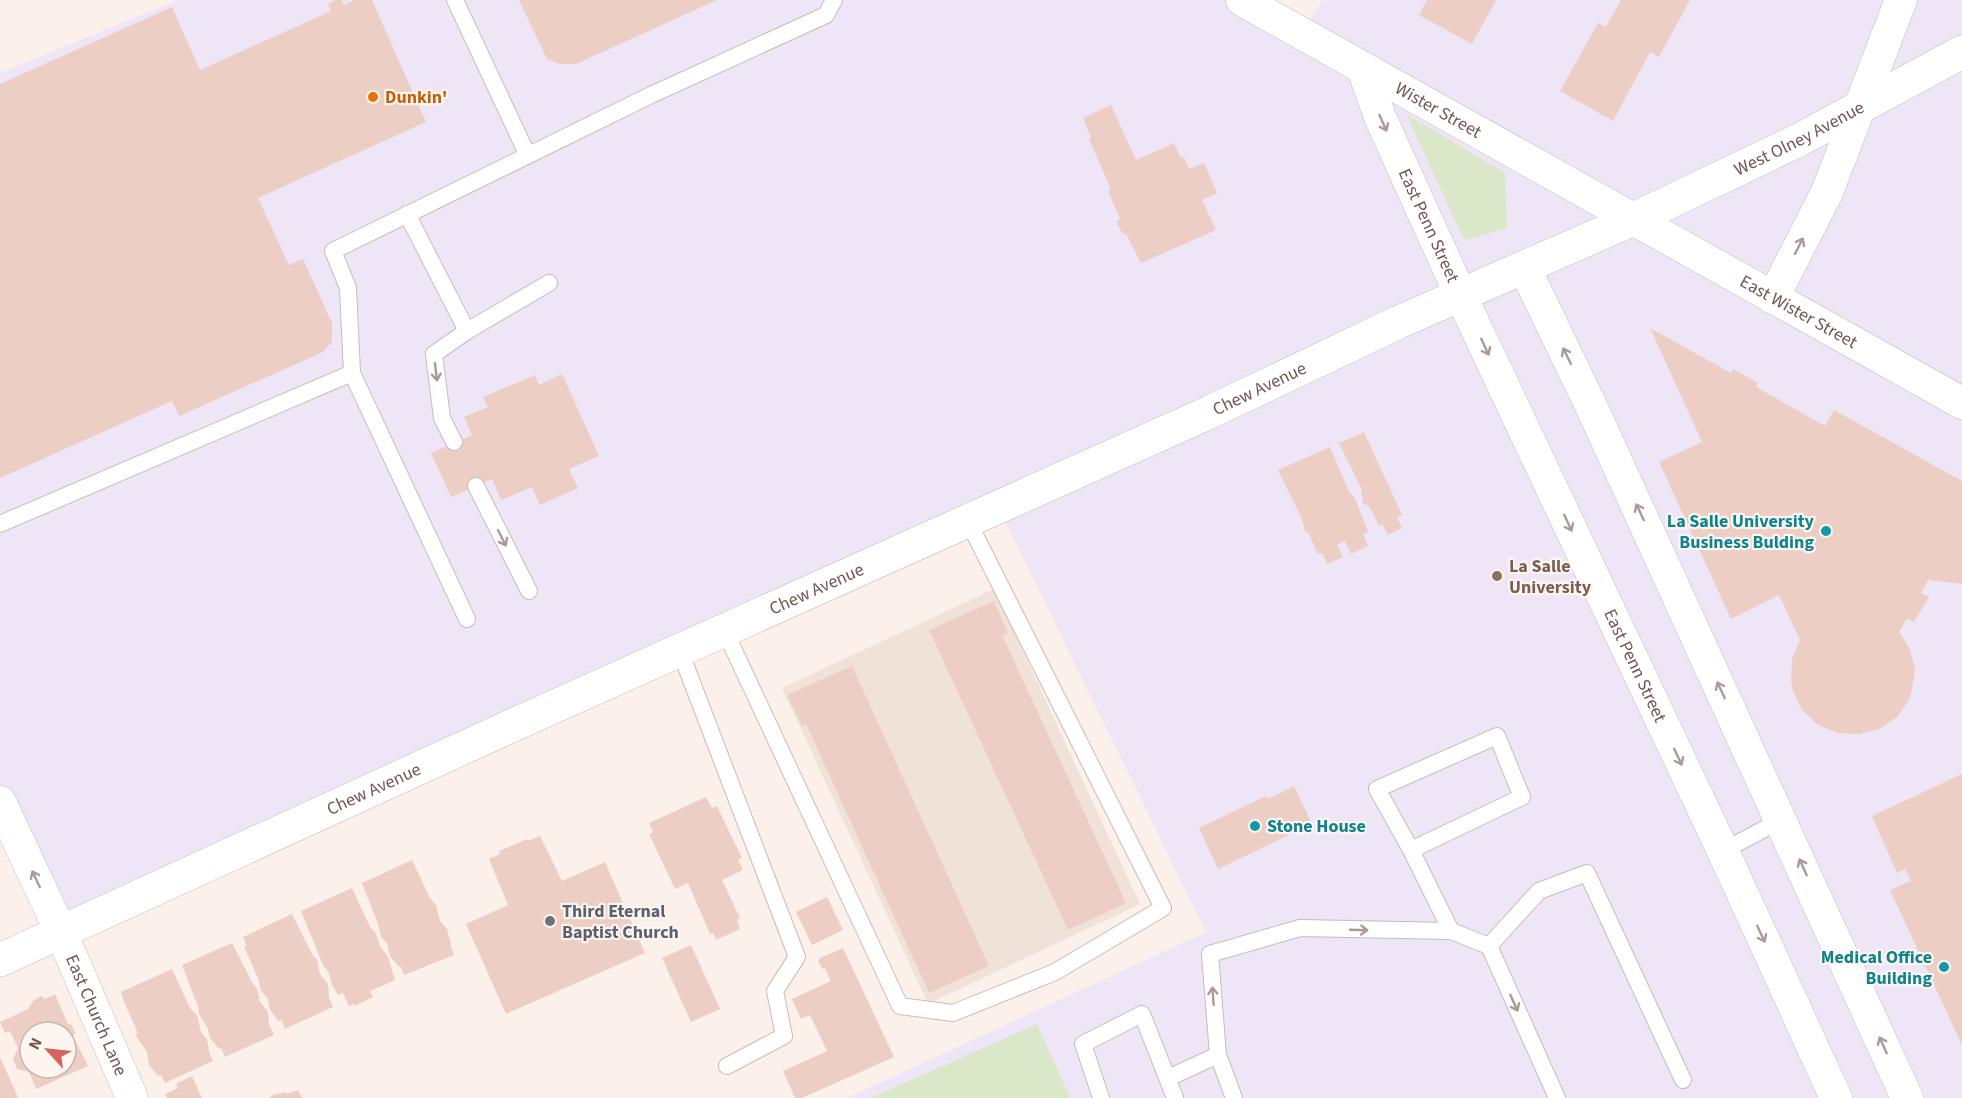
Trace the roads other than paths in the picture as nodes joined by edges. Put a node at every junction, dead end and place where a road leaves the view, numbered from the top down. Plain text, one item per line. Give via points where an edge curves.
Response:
1 (455, 0) edge
2 (834, 0) edge
3 (1242, 0) edge
4 (1901, 0) edge
5 (1962, 52) edge
6 (1363, 69) junction
7 (1857, 111) junction
8 (527, 154) junction
9 (407, 214) junction
10 (1634, 219) junction
11 (1524, 267) junction
12 (549, 283) dead end
13 (1460, 294) junction
14 (1773, 298) junction
15 (467, 331) junction
16 (352, 373) junction
17 (1962, 403) edge
18 (454, 442) dead end
19 (476, 486) dead end
20 (968, 521) junction
21 (0, 524) edge
22 (529, 591) dead end
23 (467, 619) dead end
24 (725, 630) junction
25 (680, 651) junction
26 (0, 802) edge
27 (1781, 820) junction
28 (1411, 850) junction
29 (1723, 851) junction
30 (61, 932) junction
31 (1451, 932) junction
32 (1490, 946) junction
33 (0, 960) edge
34 (1218, 1055) junction
35 (727, 1066) dead end
36 (1168, 1078) junction
37 (1683, 1080) dead end
38 (132, 1098) edge
39 (1101, 1098) edge
40 (1175, 1098) edge
41 (1234, 1098) edge
42 (1557, 1098) edge
43 (1836, 1098) edge
44 (1907, 1098) edge

1 - 8 lane
2 - 8 lane via 826,15
3 - 6 street, Wister Street
4 - 7 street
5 - 7 street, West Olney Avenue
6 - 10 street, Wister Street
6 -> 13 street, East Penn Street via 1380,117
7 - 10 street, West Olney Avenue
14 -> 7 street via 1827,192
8 - 9 lane
9 - 15 lane
9 - 16 lane via 333,251 348,288
10 - 11 street, Chew Avenue
10 - 14 street, East Wister Street
11 - 13 street, Chew Avenue
27 -> 11 street
12 - 15 lane
13 - 20 street, Chew Avenue
13 -> 29 street, East Penn Street
14 - 17 street, East Wister Street
15 -> 18 lane via 434,354 442,418
16 - 21 lane
16 - 23 lane
19 -> 22 lane
20 - 24 street, Chew Avenue
20 - 24 lane via 1163,908 1055,972 953,1013 900,1006
24 - 25 street, Chew Avenue
25 - 30 street, Chew Avenue
25 - 35 lane via 797,957 775,991 784,1036
30 -> 26 street, East Church Lane
27 - 29 lane
44 -> 27 street
28 - 28 lane via 1522,797 1497,736 1377,789
28 - 31 lane
29 -> 43 street, East Penn Street
30 - 33 street, Chew Avenue
30 - 38 street, East Church Lane
31 - 32 lane
34 -> 31 lane via 1210,954 1300,928
32 - 37 lane via 1539,891 1587,873
32 -> 42 lane
34 - 36 lane
34 - 41 lane
36 - 39 lane via 1142,1014 1083,1044
36 - 40 lane

